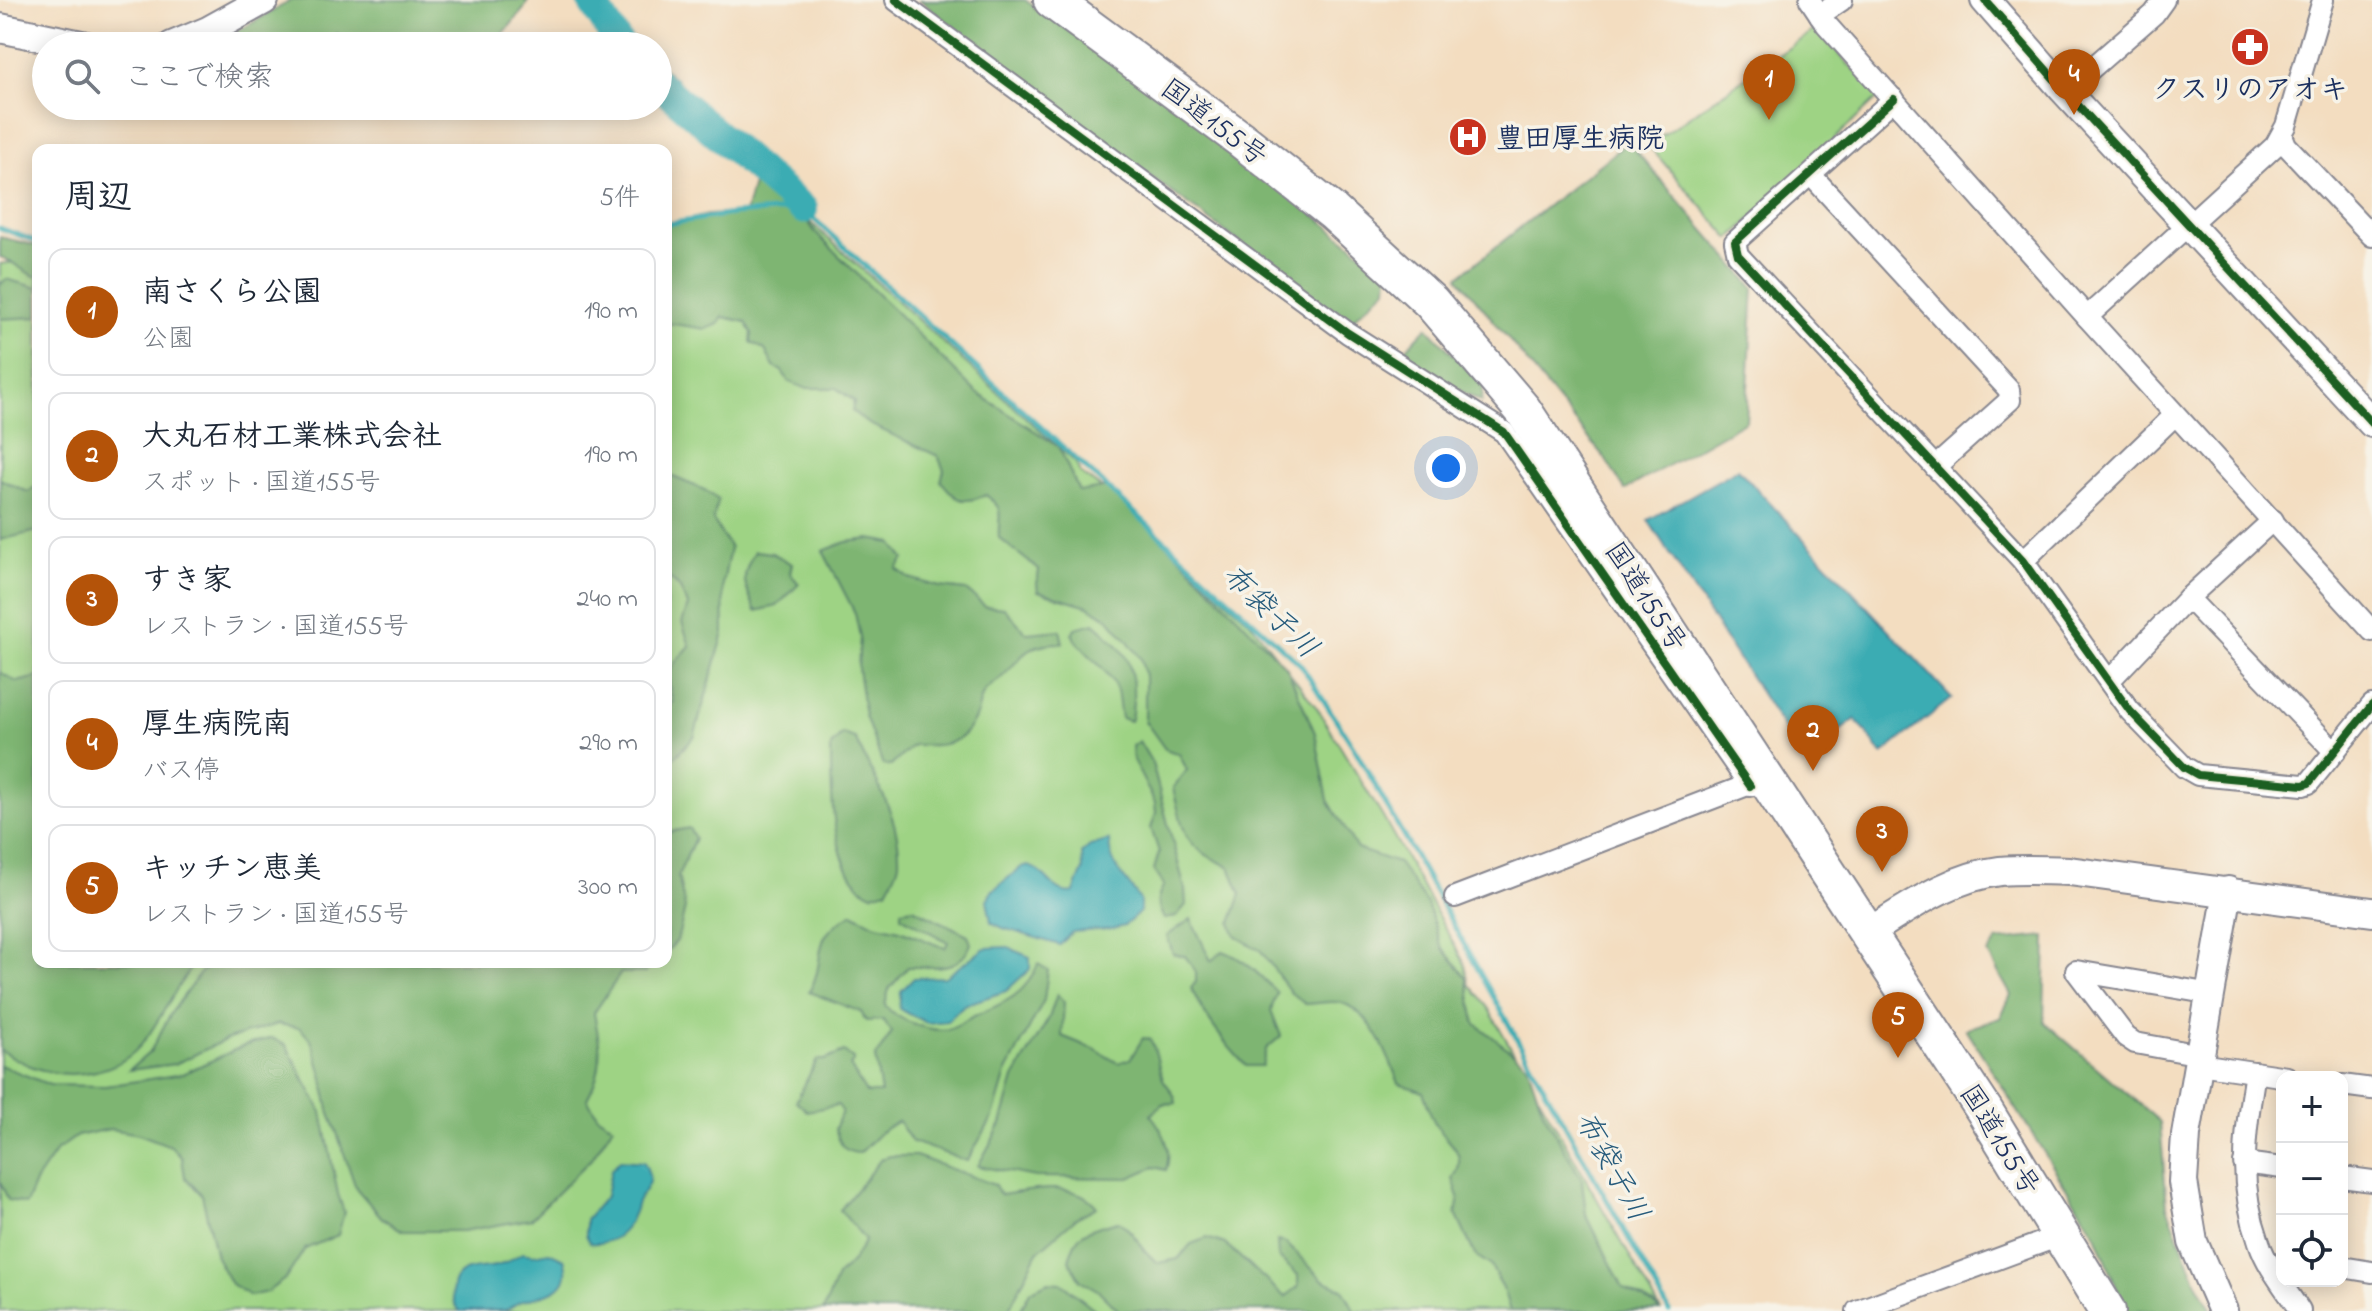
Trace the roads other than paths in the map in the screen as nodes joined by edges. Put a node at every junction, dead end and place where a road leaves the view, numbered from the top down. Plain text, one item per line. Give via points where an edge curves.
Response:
1 (264, 0) edge
2 (896, 0) edge
3 (1052, 0) edge
4 (1842, 0) edge
5 (1985, 0) edge
6 (2323, 0) edge
7 (2161, 1) edge
8 (1815, 7) edge
9 (0, 28) edge
10 (206, 32) edge
11 (32, 35) edge
12 (2063, 89) junction
13 (1894, 99) junction
14 (2282, 135) junction
15 (1811, 175) junction
16 (2188, 224) junction
17 (2370, 229) edge
18 (2087, 317) junction
19 (2175, 415) junction
20 (2372, 423) edge
21 (1935, 467) junction
22 (2273, 520) junction
23 (2023, 561) junction
24 (2188, 598) junction
25 (2372, 631) edge
26 (2110, 680) junction
27 (2372, 705) edge
28 (2335, 752) junction
29 (1758, 781) junction
30 (2228, 891) junction
31 (1455, 897) dead end
32 (2372, 912) edge
33 (1866, 934) junction
34 (2212, 994) junction
35 (2200, 1060) junction
36 (2255, 1072) junction
37 (2276, 1075) edge
38 (2348, 1086) edge
39 (2372, 1089) edge
40 (2244, 1163) junction
41 (2276, 1167) edge
42 (2348, 1178) edge
43 (2372, 1181) edge
44 (2062, 1235) junction
45 (2274, 1257) edge
46 (2348, 1268) edge
47 (2372, 1272) edge
48 (1857, 1311) edge
49 (2107, 1311) edge
50 (2223, 1311) edge
51 (2300, 1311) edge

1 - 10 street
2 - 29 street via 1348,333 1504,432
3 - 29 highway, 国道155号 via 1288,177 1431,302 1532,422
4 - 8 street
5 - 12 street
6 - 14 street
7 - 12 street via 2154,14
8 - 13 street
9 - 11 street
12 - 16 street
13 - 15 street
13 - 18 street
14 - 16 street
14 - 17 street
15 - 21 street via 2009,390 2010,400
15 - 21 street via 1735,242 1736,250
16 - 18 street
16 - 20 street
18 - 19 street
19 - 22 street
19 - 23 street
21 - 23 street
22 - 24 street
22 - 25 street
23 - 26 street
24 - 26 street
24 - 28 street
26 - 28 street via 2139,721 2198,775 2303,785
27 - 28 street
29 - 31 street
29 - 33 highway, 国道155号
30 - 32 street
30 - 33 street via 2069,871 1997,872 1933,893
30 - 34 street
33 - 44 highway, 国道155号
34 - 35 street
34 - 35 street via 2076,971 2126,1037
35 - 36 street
35 - 50 street via 2183,1182 2193,1242
36 - 37 street
36 - 40 street
38 - 39 street
40 - 41 street
40 - 45 street via 2244,1185 2259,1243
42 - 43 street
44 - 48 street
44 - 49 highway, 国道155号
45 - 51 street
46 - 47 street

